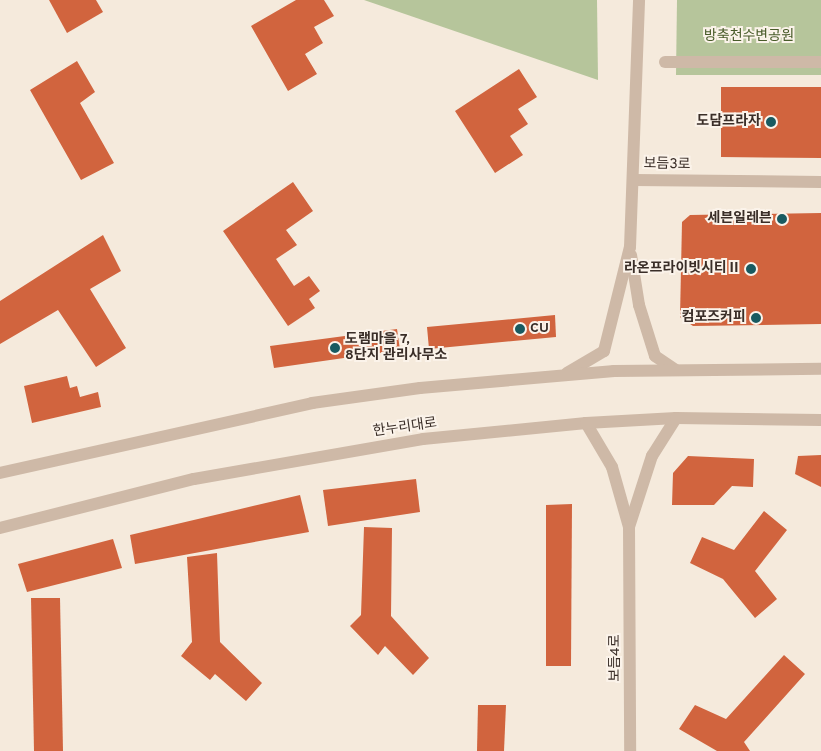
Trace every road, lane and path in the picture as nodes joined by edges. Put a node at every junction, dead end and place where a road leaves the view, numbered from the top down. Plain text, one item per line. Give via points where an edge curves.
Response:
1 (639, 0) edge
2 (665, 62) dead end
3 (821, 62) edge
4 (634, 180) junction
5 (821, 182) edge
6 (630, 247) junction
7 (821, 369) edge
8 (677, 370) junction
9 (564, 375) junction
10 (676, 418) junction
11 (821, 420) edge
12 (586, 423) junction
13 (0, 473) edge
14 (630, 527) junction
15 (0, 528) edge
16 (630, 751) edge

1 - 4 street, 보듬3로
2 - 3 street
4 - 5 street, 보듬3로
4 - 6 street
6 - 8 street via 639,305 655,356
6 - 9 street via 604,350
7 - 8 street
8 - 9 street
9 - 13 street via 420,388 312,404
10 - 11 street, 한누리대로
10 - 12 street, 한누리대로
10 - 14 street via 652,456
12 - 14 street via 612,467
12 - 15 street, 한누리대로 via 424,439 318,455 194,479
14 - 16 street, 보듬4로

